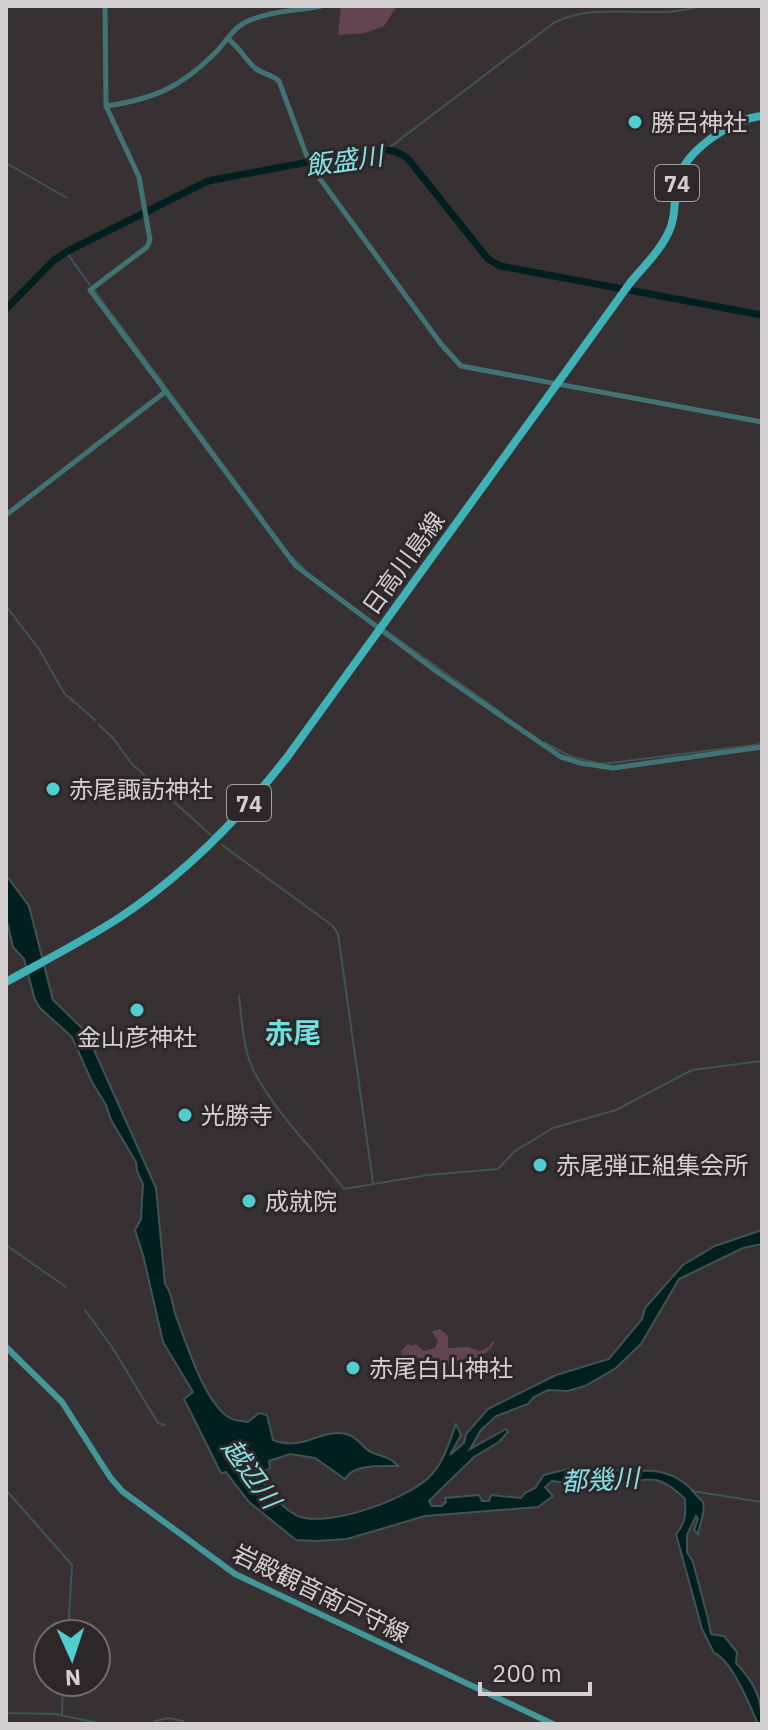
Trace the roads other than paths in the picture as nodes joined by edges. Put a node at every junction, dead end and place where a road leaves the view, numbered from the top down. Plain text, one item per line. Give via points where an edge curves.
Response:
1 (105, 6) edge
2 (321, 6) edge
3 (228, 39) junction
4 (106, 106) junction
5 (762, 116) edge
6 (557, 385) junction
7 (165, 392) junction
8 (762, 422) edge
9 (6, 515) edge
10 (380, 629) junction
11 (762, 747) edge
12 (6, 982) edge
13 (6, 1347) edge
14 (553, 1724) edge

1 - 4 street
2 - 3 street via 251,20
3 - 4 street via 174,87
3 - 6 street via 258,70 279,81 314,170 458,365
4 - 7 street via 133,160 150,240 90,290
5 - 6 main road, 日高川島線 / 74 via 736,122 686,161 670,230
6 - 8 street
6 - 10 main road, 日高川島線 / 74
7 - 9 street
7 - 10 street via 296,566
10 - 11 street via 540,745 580,763 613,768
10 - 12 main road, 日高川島線 / 74 via 279,767 226,829 146,899
13 - 14 main road, 岩殿観音南戸守線 via 62,1402 122,1491 215,1560 283,1598

